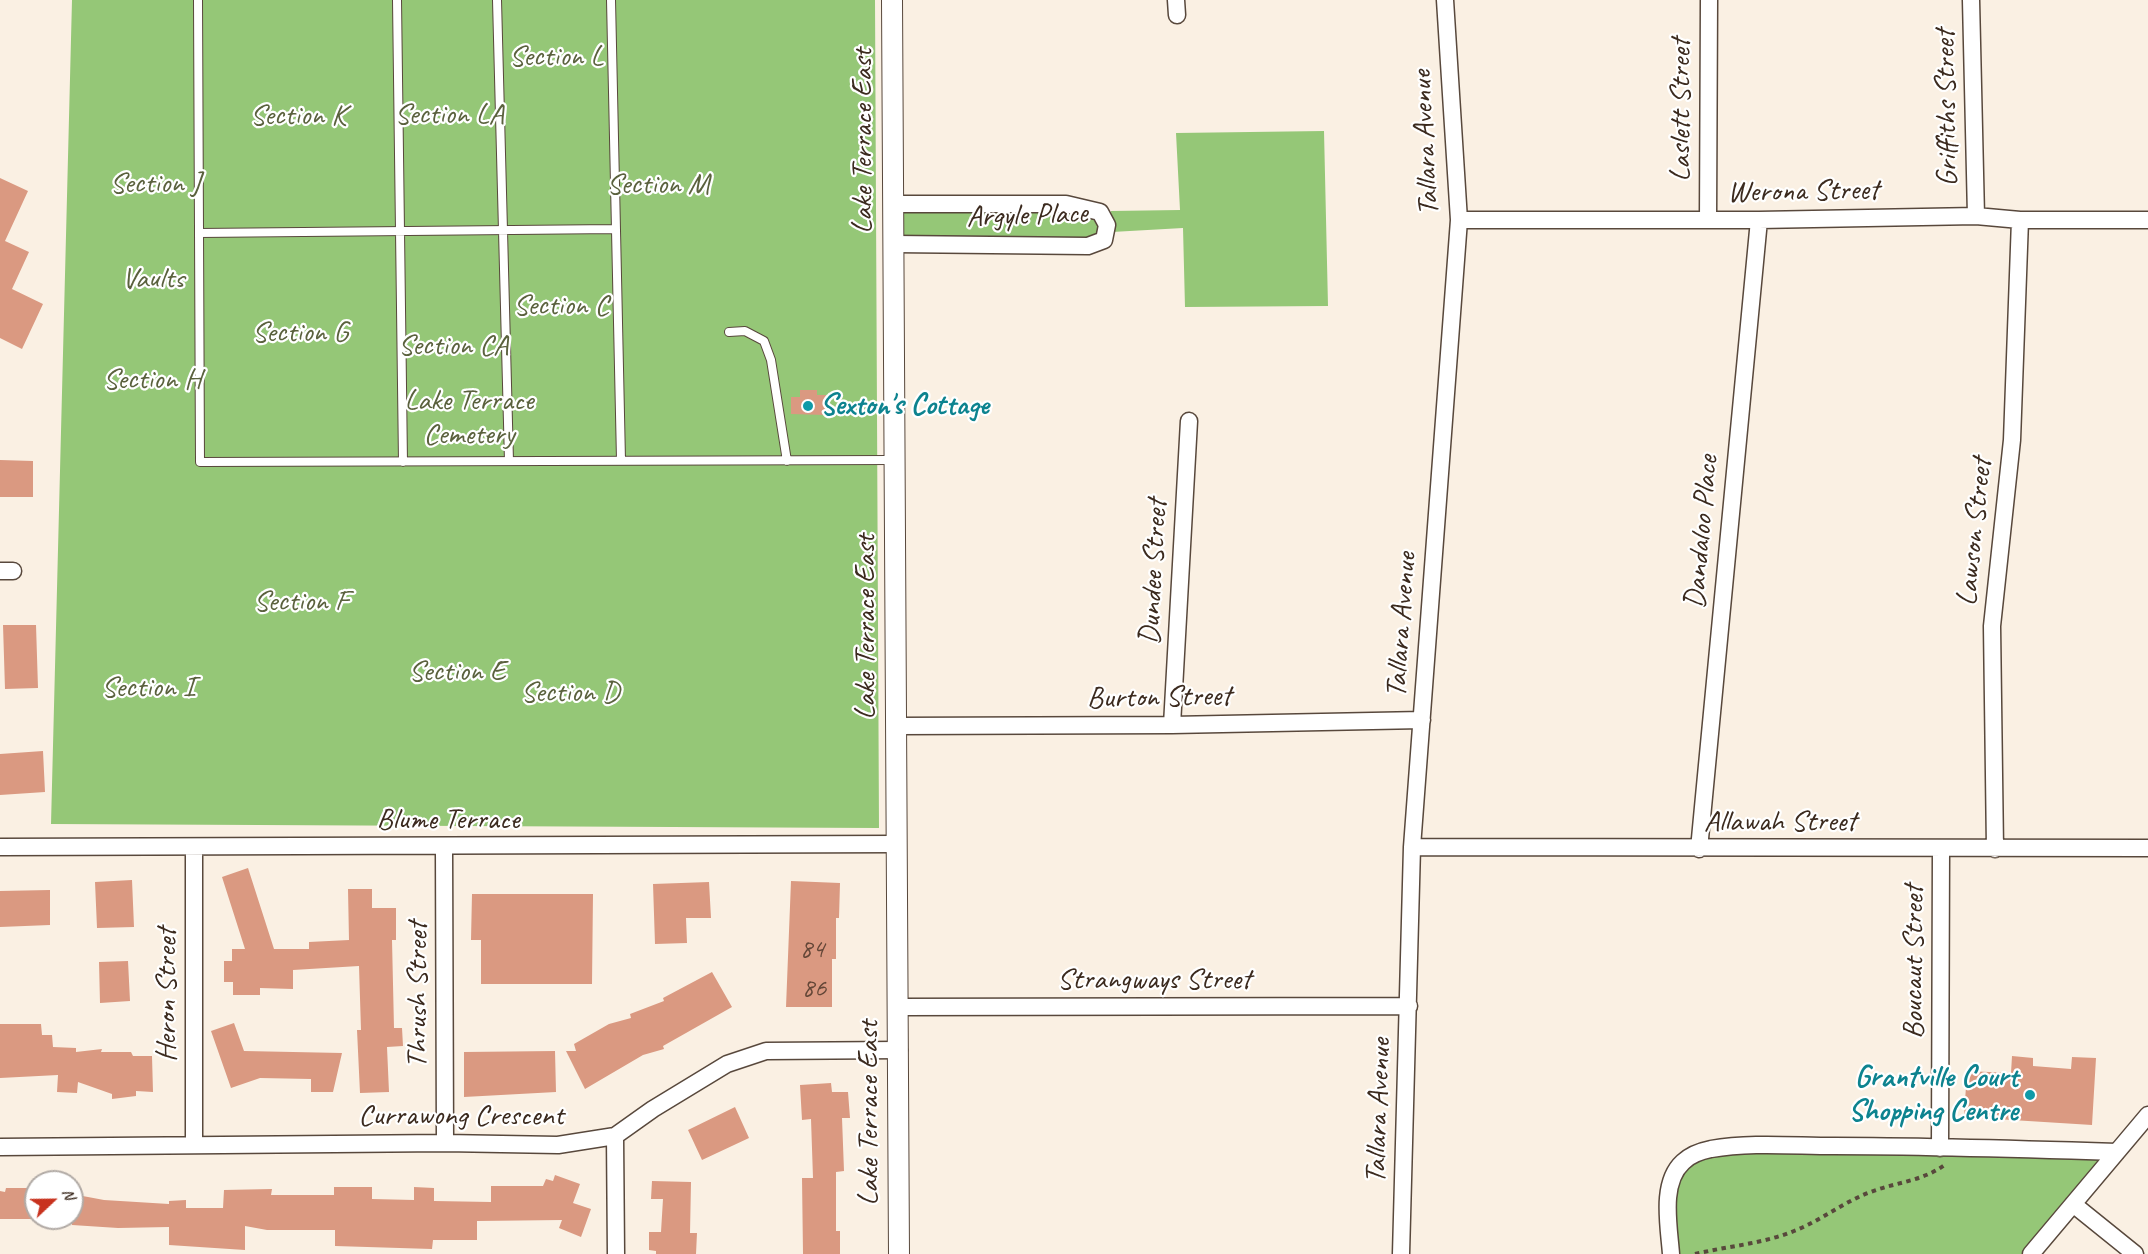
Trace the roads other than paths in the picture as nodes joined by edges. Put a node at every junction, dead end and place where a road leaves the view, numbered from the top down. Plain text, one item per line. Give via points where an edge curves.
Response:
1 (198, 0) edge
2 (397, 0) edge
3 (497, 0) edge
4 (611, 0) edge
5 (892, 0) edge
6 (1445, 0) edge
7 (1709, 0) edge
8 (1971, 0) edge
9 (893, 204) junction
10 (1976, 216) junction
11 (1459, 220) junction
12 (1708, 220) junction
13 (1759, 220) junction
14 (2020, 220) junction
15 (2148, 220) edge
16 (616, 229) junction
17 (400, 231) junction
18 (503, 231) junction
19 (199, 233) junction
20 (894, 244) junction
21 (729, 332) dead end
22 (1189, 421) dead end
23 (621, 460) junction
24 (895, 460) junction
25 (509, 461) junction
26 (787, 461) junction
27 (403, 462) junction
28 (1422, 720) junction
29 (1172, 725) junction
30 (897, 726) junction
31 (897, 844) junction
32 (0, 847) edge
33 (194, 847) junction
34 (1412, 847) junction
35 (444, 848) junction
36 (2148, 848) edge
37 (1699, 849) junction
38 (1941, 849) junction
39 (1995, 849) junction
40 (1409, 1006) junction
41 (899, 1007) junction
42 (899, 1050) junction
43 (2148, 1115) edge
44 (615, 1136) junction
45 (445, 1143) junction
46 (194, 1144) junction
47 (0, 1148) edge
48 (1940, 1148) junction
49 (2117, 1152) junction
50 (2073, 1204) junction
51 (616, 1254) edge
52 (899, 1254) edge
53 (1401, 1254) edge
54 (1671, 1254) edge
55 (2031, 1254) edge
56 (2135, 1254) edge

1 - 19 lane
2 - 17 lane
3 - 18 lane
4 - 16 lane
5 - 9 street, Lake Terrace East
6 - 11 street, Tallara Avenue
7 - 12 street, Laslett Street
8 - 10 street, Griffiths Street
9 - 20 street, Lake Terrace East
9 - 20 street, Argyle Place via 1066,204 1100,212 1107,225 1104,240 1088,246
10 - 13 street, Werona Street
10 - 14 street, Werona Street
11 - 12 street, Werona Street
11 - 28 street, Tallara Avenue
12 - 13 street, Werona Street
13 - 37 street, Dandaloo Place
14 - 15 street, Werona Street
14 - 39 street, Lawson Street via 2012,440 1992,626
16 - 18 lane
16 - 23 lane
17 - 18 lane
17 - 19 lane
17 - 27 lane
18 - 25 lane
19 - 27 lane via 200,462
20 - 24 street, Lake Terrace East
21 - 26 lane via 746,331 764,341 771,360
22 - 29 street, Dundee Street
23 - 25 lane
23 - 26 lane
24 - 26 lane
24 - 30 street, Lake Terrace East
25 - 27 lane
28 - 29 street, Burton Street
28 - 34 street, Tallara Avenue
29 - 30 street, Burton Street
30 - 31 street, Lake Terrace East
31 - 35 street, Blume Terrace
31 - 41 street, Lake Terrace East
32 - 33 street, Blume Terrace
33 - 35 street, Blume Terrace
33 - 46 street, Heron Street
34 - 37 street, Allawah Street
34 - 40 street, Tallara Avenue
35 - 45 street, Thrush Street
36 - 39 street, Allawah Street
37 - 38 street, Allawah Street
38 - 39 street, Allawah Street
38 - 48 street, Boucaut Street
40 - 41 street, Strangways Street
40 - 53 street, Tallara Avenue
41 - 42 street, Lake Terrace East
42 - 44 street, Currawong Crescent via 766,1051 745,1057 727,1064
42 - 52 street, Lake Terrace East
43 - 49 street
44 - 45 street, Currawong Crescent via 558,1145
44 - 51 street
45 - 46 street, Currawong Crescent
46 - 47 street, Currawong Crescent
48 - 49 street
48 - 54 street via 1735,1146 1696,1153 1673,1174 1668,1201
49 - 50 street
50 - 55 street
50 - 56 street

